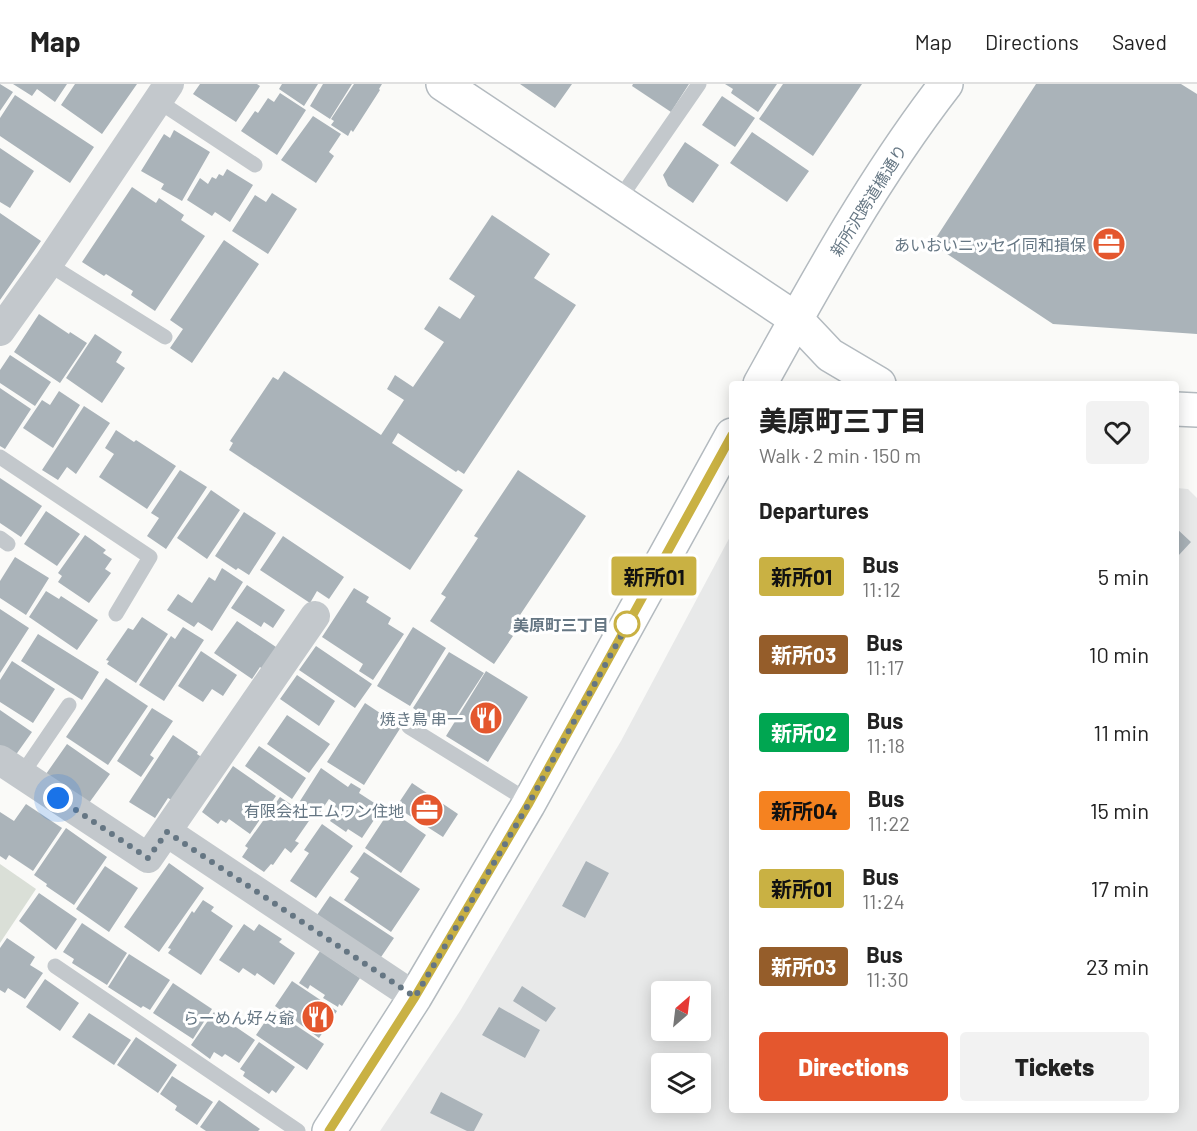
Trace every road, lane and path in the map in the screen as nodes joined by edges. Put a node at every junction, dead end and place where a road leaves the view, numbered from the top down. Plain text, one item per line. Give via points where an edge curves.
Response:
1 (443, 84) edge
2 (699, 84) edge
3 (946, 84) edge
4 (165, 89) edge
5 (255, 165) dead end
6 (618, 201) junction
7 (48, 264) junction
8 (796, 320) junction
9 (0, 331) edge
10 (165, 337) dead end
11 (762, 381) edge
12 (874, 381) edge
13 (1179, 409) edge
14 (1197, 410) edge
15 (729, 440) edge
16 (0, 457) edge
17 (116, 614) dead end
18 (315, 616) dead end
19 (69, 705) dead end
20 (409, 727) dead end
21 (11, 767) edge
22 (530, 802) junction
23 (167, 832) junction
24 (56, 966) dead end
25 (415, 997) junction
26 (298, 1131) edge
27 (329, 1131) edge

1 - 6 street
2 - 6 lane
3 - 8 street, 新所沢跨道橋通り via 865,200
4 - 5 lane
4 - 7 street
6 - 8 street
7 - 9 street
7 - 10 lane
8 - 11 street, 新所沢跨道橋通り
8 - 12 street via 830,355
13 - 14 street
15 - 22 street
16 - 17 lane via 150,557
18 - 23 street
19 - 21 lane
20 - 22 lane
21 - 23 street via 148,858
22 - 25 street
23 - 25 street
24 - 26 lane
25 - 27 street

